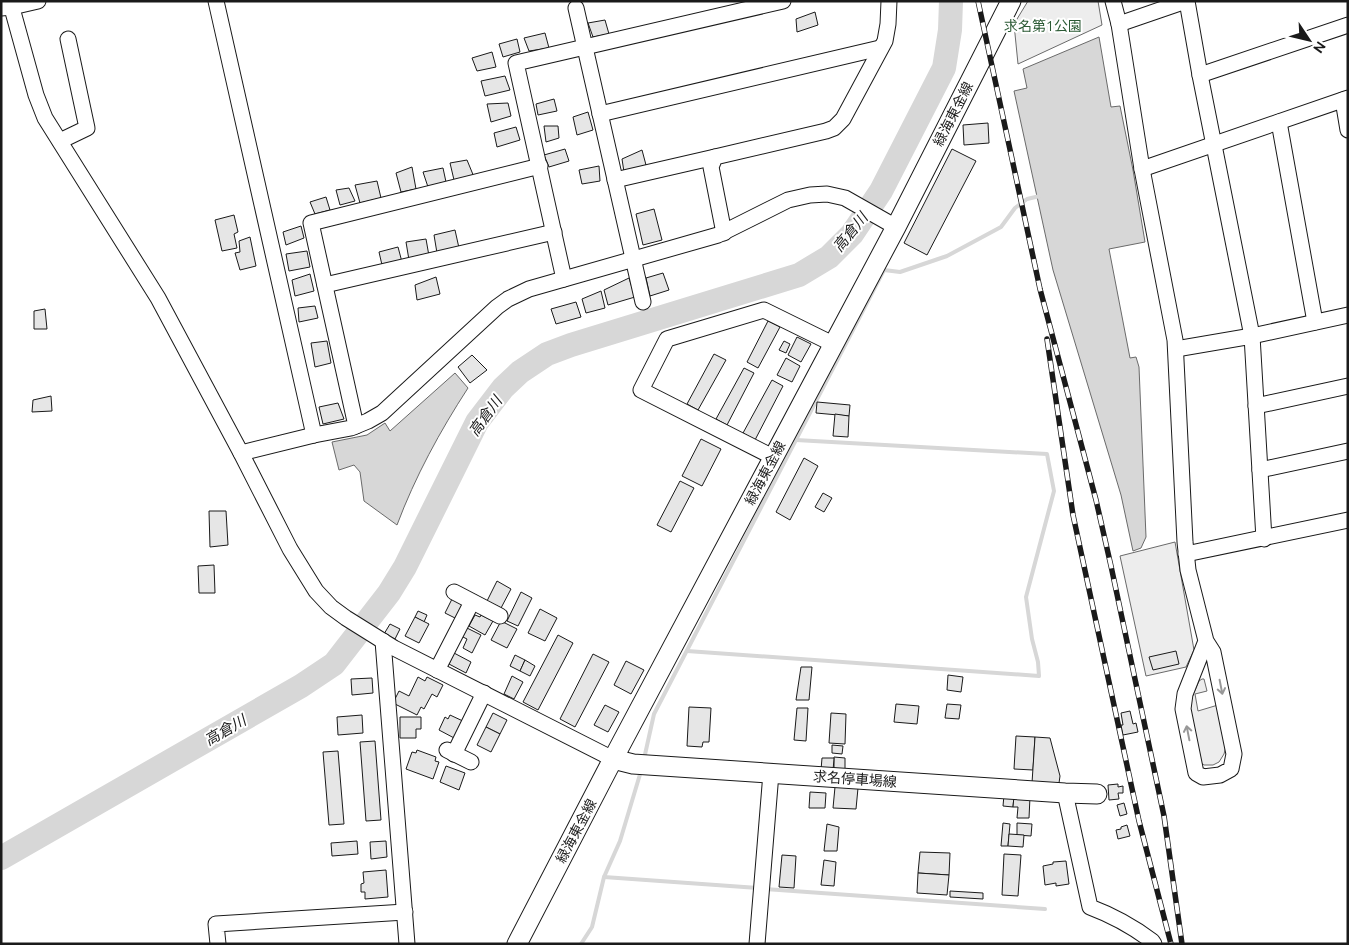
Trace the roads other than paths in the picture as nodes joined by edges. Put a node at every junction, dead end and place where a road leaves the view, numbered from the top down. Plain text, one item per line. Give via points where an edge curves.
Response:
1 (38, 1) edge
2 (216, 1) edge
3 (783, 1) edge
4 (889, 1) edge
5 (1011, 1) edge
6 (1113, 1) edge
7 (1186, 1) edge
8 (8, 5) edge
9 (576, 8) dead end
10 (1119, 24) junction
11 (1348, 25) edge
12 (68, 39) dead end
13 (585, 47) junction
14 (880, 48) junction
15 (1200, 75) junction
16 (1345, 99) edge
17 (600, 114) junction
18 (1279, 122) junction
19 (1348, 130) edge
20 (60, 141) junction
21 (1214, 144) junction
22 (715, 157) junction
23 (540, 166) junction
24 (1142, 169) junction
25 (615, 180) junction
26 (889, 224) junction
27 (554, 232) junction
28 (724, 233) junction
29 (634, 259) junction
30 (564, 279) junction
31 (325, 285) junction
32 (643, 302) dead end
33 (1348, 315) edge
34 (1315, 322) junction
35 (1252, 336) junction
36 (833, 344) junction
37 (1176, 349) junction
38 (1348, 386) edge
39 (1256, 406) junction
40 (356, 426) junction
41 (314, 435) junction
42 (1348, 451) edge
43 (241, 454) junction
44 (773, 457) junction
45 (1260, 470) junction
46 (1348, 520) edge
47 (1264, 538) junction
48 (1186, 554) junction
49 (454, 592) dead end
50 (472, 602) junction
51 (500, 616) dead end
52 (383, 641) junction
53 (1206, 641) junction
54 (437, 670) junction
55 (484, 694) junction
56 (613, 759) junction
57 (471, 762) dead end
58 (771, 773) junction
59 (1065, 793) junction
60 (1097, 794) dead end
61 (405, 912) junction
62 (218, 944) edge
63 (408, 944) edge
64 (517, 944) edge
65 (757, 944) edge
66 (1154, 944) edge

1 - 8 street
2 - 41 street
3 - 13 street
4 - 14 street via 888,24
5 - 26 main road, 緑海東金線
6 - 10 street
7 - 10 street
7 - 15 street
8 - 20 street via 36,95 45,118
9 - 13 street
10 - 24 street
11 - 15 street
12 - 20 street via 87,128
13 - 17 street
13 - 23 street via 516,63
14 - 17 street
14 - 22 street via 843,119 834,128
15 - 21 street
16 - 18 street
16 - 19 street
17 - 25 street
18 - 21 street
18 - 34 street
20 - 43 street via 158,298
21 - 24 street
21 - 35 street
22 - 25 street
22 - 28 street via 711,167
23 - 27 street
23 - 31 street via 311,223
24 - 37 street
25 - 29 street
26 - 28 street via 845,198 827,194 788,200
26 - 36 main road, 緑海東金線
27 - 30 street
27 - 31 street
28 - 29 street
29 - 30 street
29 - 32 street
30 - 40 street via 508,299 382,412
31 - 40 street
33 - 34 street
34 - 35 street
35 - 37 street
35 - 39 street
36 - 44 main road, 緑海東金線
36 - 44 street via 764,310 667,338 641,390
37 - 48 street
38 - 39 street
39 - 45 street
40 - 41 street
41 - 43 street
42 - 45 street
43 - 52 street via 290,549 316,591 331,607
44 - 56 main road, 緑海東金線
45 - 47 street
46 - 47 street
47 - 48 street
48 - 53 street
49 - 50 street
50 - 51 street
50 - 54 street
52 - 54 street
52 - 61 street
53 -> 53 street via 1213,652 1219,675 1234,754 1231,769 1220,775 1203,777 1196,773 1183,709
54 - 55 street
55 - 56 street
55 - 57 street via 451,752
56 - 58 main road, 求名停車場線 via 633,764
56 - 64 main road, 緑海東金線
58 - 59 main road, 求名停車場線
58 - 65 street
59 - 60 main road, 求名停車場線
59 - 66 street via 1090,907 1131,925
61 - 62 street via 216,924
61 - 63 street

